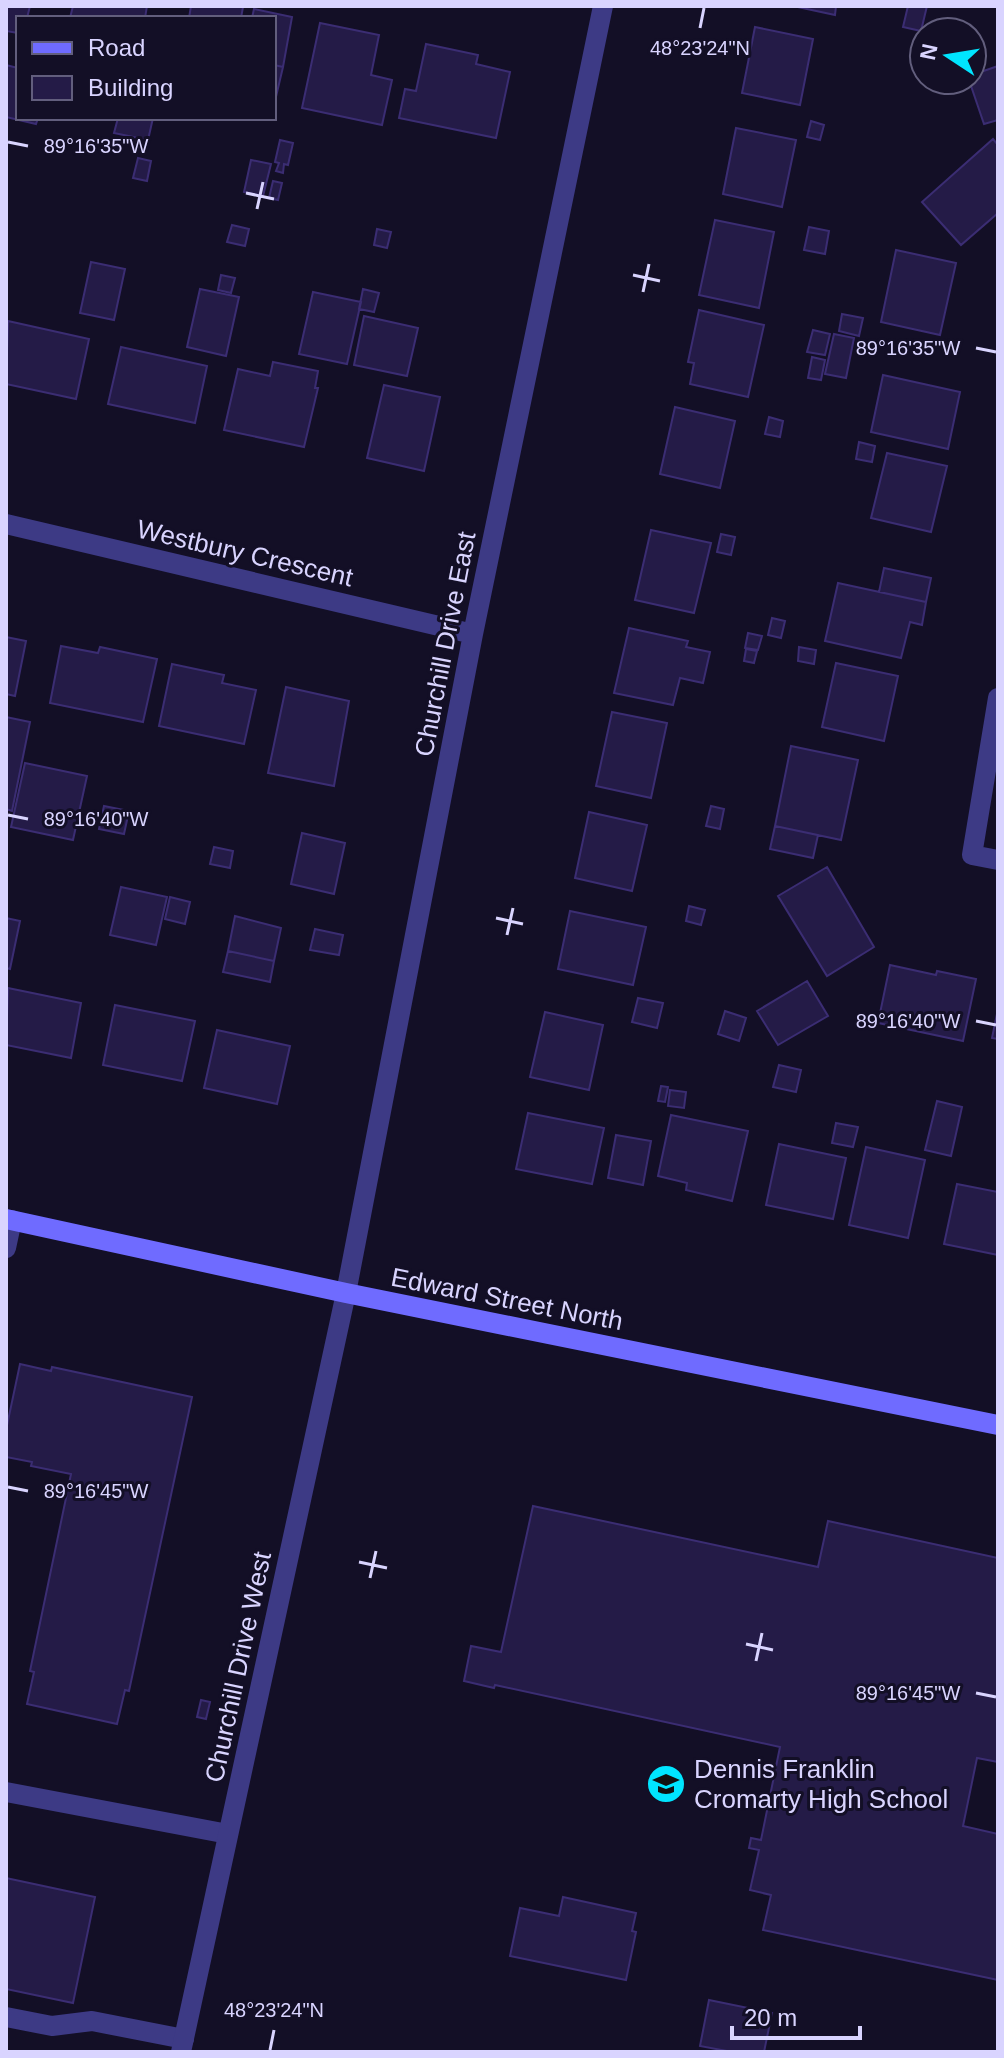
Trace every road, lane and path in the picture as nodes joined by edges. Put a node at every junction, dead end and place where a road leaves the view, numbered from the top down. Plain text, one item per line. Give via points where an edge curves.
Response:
1 (603, 6) edge
2 (6, 524) edge
3 (473, 634) junction
4 (998, 698) edge
5 (998, 860) edge
6 (9, 1219) edge
7 (6, 1248) edge
8 (346, 1293) junction
9 (998, 1425) edge
10 (6, 1792) edge
11 (228, 1834) junction
12 (6, 2017) edge
13 (183, 2046) edge

1 - 3 street, Churchill Drive East
2 - 3 street, Westbury Crescent
3 - 8 street, Churchill Drive East
4 - 5 street via 972,855
6 - 7 street
6 - 8 main road, Edward Street North
8 - 9 main road, Edward Street North
8 - 11 street, Churchill Drive West
10 - 11 street
11 - 13 street, Churchill Drive West
12 - 13 street via 52,2026 92,2021

